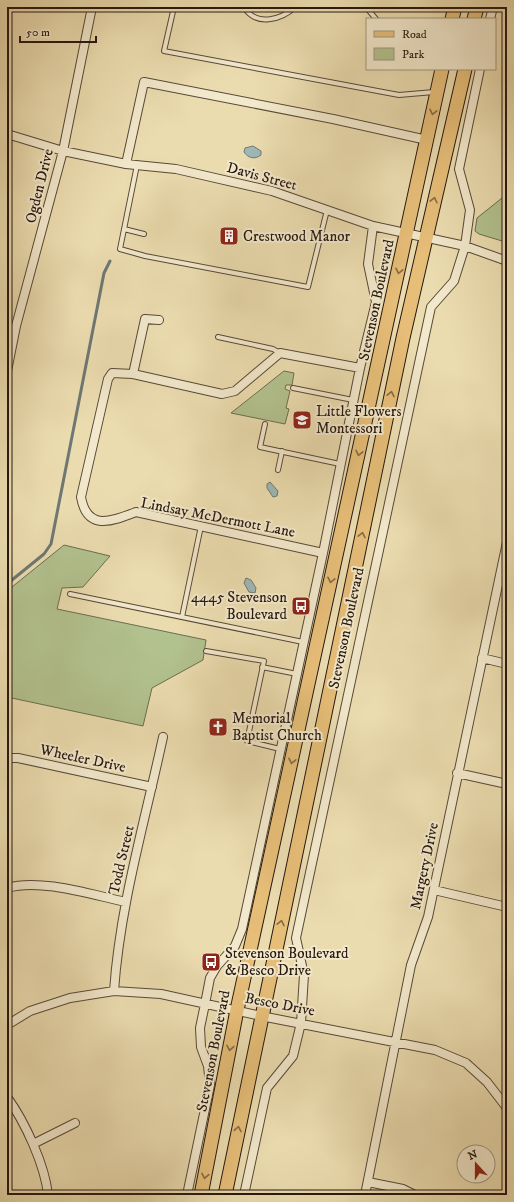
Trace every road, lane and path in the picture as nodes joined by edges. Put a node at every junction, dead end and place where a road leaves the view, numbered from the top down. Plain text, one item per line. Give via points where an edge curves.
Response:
1 (92, 7) edge
2 (174, 7) edge
3 (244, 7) edge
4 (295, 7) edge
5 (366, 7) edge
6 (455, 7) edge
7 (477, 7) edge
8 (492, 7) edge
9 (375, 18) edge
10 (452, 18) edge
11 (474, 18) edge
12 (490, 18) edge
13 (442, 70) edge
14 (465, 70) edge
15 (480, 70) edge
16 (437, 92) junction
17 (7, 134) edge
18 (427, 140) junction
19 (62, 151) junction
20 (126, 164) junction
21 (137, 165) junction
22 (327, 210) junction
23 (373, 226) junction
24 (124, 230) junction
25 (407, 233) junction
26 (144, 234) dead end
27 (426, 238) junction
28 (465, 246) junction
29 (507, 261) edge
30 (158, 320) dead end
31 (7, 324) edge
32 (16, 326) junction
33 (218, 337) dead end
34 (280, 353) junction
35 (360, 368) junction
36 (7, 371) edge
37 (133, 374) junction
38 (293, 388) dead end
39 (353, 400) junction
40 (265, 424) dead end
41 (282, 451) junction
42 (340, 464) junction
43 (278, 470) dead end
44 (201, 526) junction
45 (507, 543) edge
46 (323, 553) junction
47 (70, 594) dead end
48 (182, 617) junction
49 (303, 642) junction
50 (206, 651) dead end
51 (482, 658) junction
52 (507, 664) edge
53 (262, 667) junction
54 (297, 674) junction
55 (163, 738) dead end
56 (280, 748) junction
57 (7, 758) edge
58 (457, 773) junction
59 (507, 784) edge
60 (152, 787) junction
61 (7, 888) edge
62 (434, 890) junction
63 (126, 902) junction
64 (507, 907) edge
65 (114, 991) junction
66 (205, 1004) junction
67 (237, 1010) junction
68 (261, 1016) junction
69 (301, 1023) junction
70 (7, 1025) edge
71 (396, 1042) junction
72 (7, 1097) edge
73 (507, 1108) edge
74 (76, 1123) dead end
75 (33, 1144) junction
76 (368, 1182) junction
77 (48, 1195) edge
78 (187, 1195) edge
79 (201, 1195) edge
80 (225, 1195) edge
81 (244, 1195) edge
82 (365, 1195) edge
83 (415, 1195) edge

1 - 19 street, Ogden Drive
2 - 16 lane via 164,51 399,95
3 - 4 lane via 256,18 271,20 281,18
5 - 9 lane
6 - 10 main road
7 - 11 main road
8 - 12 street
13 - 16 main road, Stevenson Boulevard
27 -> 14 main road, Stevenson Boulevard
15 - 28 street, Stevenson Boulevard via 459,169 470,210
16 -> 18 main road, Stevenson Boulevard
17 - 19 street, Davis Street
18 - 20 street via 144,82
18 - 25 main road, Stevenson Boulevard
19 - 20 street, Davis Street
19 - 32 street, Ogden Drive
20 - 21 street, Davis Street
21 - 22 street, Davis Street via 176,169 272,191
21 - 24 lane
22 - 23 street, Davis Street
22 - 24 lane via 308,287 120,249
23 - 25 street, Davis Street
23 - 35 street, Stevenson Boulevard via 368,264 376,302
24 - 26 lane
25 - 27 street, Davis Street
25 -> 67 main road, Stevenson Boulevard
27 - 28 street, Davis Street
68 -> 27 main road, Stevenson Boulevard
28 - 29 street, Davis Street
28 - 69 street, Stevenson Boulevard via 454,281 431,307 296,938 304,975
30 - 37 street via 145,319
31 - 32 street
32 - 36 street, Ogden Drive
33 - 34 lane via 273,349
34 - 35 street
34 - 37 street, Lindsay McDermott Lane via 235,391 222,394
35 - 39 street, Stevenson Boulevard
37 - 44 street, Lindsay McDermott Lane via 112,373 108,379 81,497 83,509 93,519 101,522 113,522 136,512
38 - 39 lane
39 - 42 street, Stevenson Boulevard
40 - 41 lane via 260,447
41 - 42 lane
41 - 43 lane
42 - 46 street, Stevenson Boulevard
44 - 46 street, Lindsay McDermott Lane
44 - 48 lane
45 - 51 street, Margery Drive
46 - 49 street, Stevenson Boulevard
47 - 48 lane
48 - 49 lane
49 - 54 street, Stevenson Boulevard
50 - 53 lane via 264,661
51 - 52 street
51 - 58 street, Margery Drive
53 - 54 lane
53 - 56 lane via 247,741
54 - 56 street, Stevenson Boulevard
55 - 60 street, Todd Street
56 - 66 street, Stevenson Boulevard via 242,929 235,946 210,978
57 - 60 street, Wheeler Drive via 18,758
58 - 59 street
58 - 62 street, Margery Drive
60 - 63 street, Todd Street
61 - 63 street via 48,886
62 - 64 street
62 - 71 street, Margery Drive via 428,917 411,965
63 - 65 street, Todd Street
65 - 66 street, Besco Drive via 161,994
65 - 70 street, Besco Drive via 70,998 30,1011
66 - 67 street, Besco Drive
66 - 78 street, Stevenson Boulevard via 200,1028 201,1047 208,1066 210,1085
67 - 68 street, Besco Drive
67 -> 79 main road, Stevenson Boulevard
68 - 69 street, Besco Drive
80 -> 68 main road, Stevenson Boulevard
69 - 71 street, Besco Drive
69 - 81 street, Stevenson Boulevard via 293,1056 267,1088
71 - 73 street, Besco Drive via 434,1050 466,1063 487,1082
71 - 76 street, Margery Drive
72 - 75 street via 16,1109
74 - 75 street
75 - 77 street
76 - 82 street, Margery Drive
76 - 83 street via 403,1189

